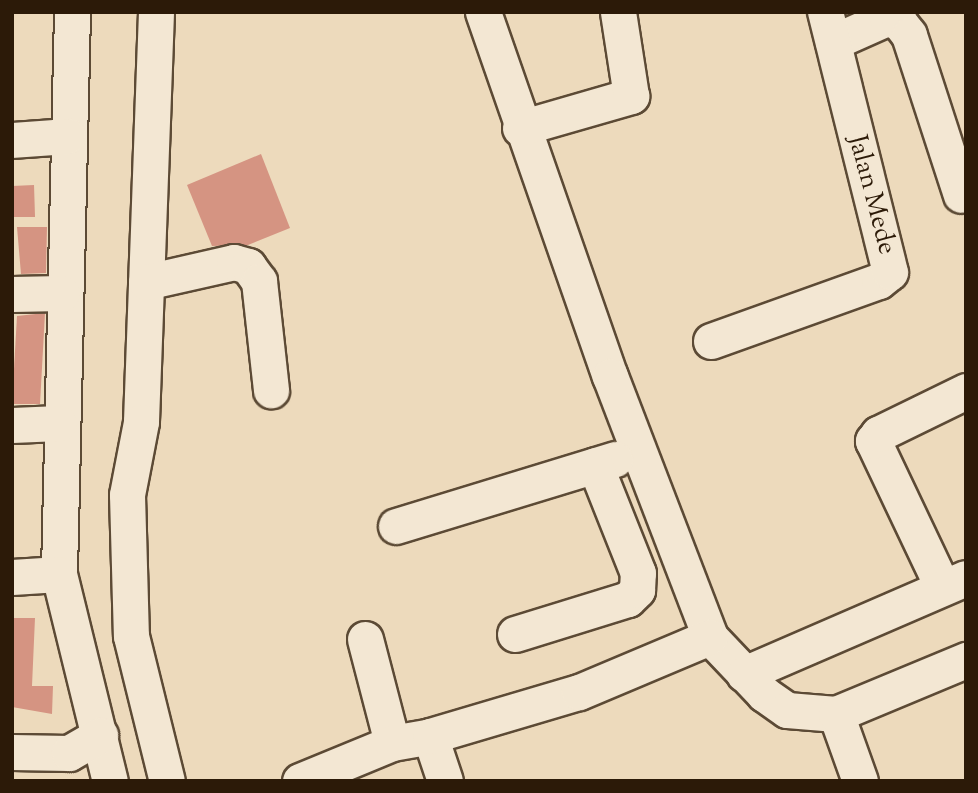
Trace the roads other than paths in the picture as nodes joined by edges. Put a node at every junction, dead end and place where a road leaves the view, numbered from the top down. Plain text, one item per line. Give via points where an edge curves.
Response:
1 (72, 12) edge
2 (156, 12) edge
3 (483, 12) edge
4 (618, 12) edge
5 (829, 27) edge
6 (520, 128) junction
7 (68, 136) junction
8 (12, 139) edge
9 (961, 195) dead end
10 (146, 282) junction
11 (62, 293) junction
12 (12, 294) edge
13 (711, 341) dead end
14 (271, 390) dead end
15 (966, 391) edge
16 (59, 423) junction
17 (12, 425) edge
18 (639, 451) junction
19 (595, 466) junction
20 (397, 526) dead end
21 (59, 573) junction
22 (12, 577) edge
23 (954, 582) edge
24 (514, 634) dead end
25 (710, 637) junction
26 (365, 639) dead end
27 (966, 660) edge
28 (744, 674) junction
29 (836, 714) junction
30 (100, 735) junction
31 (430, 737) junction
32 (392, 743) junction
33 (12, 752) edge
34 (69, 767) edge
35 (110, 781) edge
36 (167, 781) edge
37 (300, 781) edge
38 (445, 781) edge
39 (860, 781) edge

1 - 7 street
2 - 10 street
3 - 6 street
4 - 6 street via 631,96
5 - 9 street via 887,18 899,22 909,35
5 - 13 street, Jalan Mede via 890,272 879,281
6 - 18 street
7 - 8 street
7 - 11 street
10 - 14 street via 234,262 248,266 259,281
10 - 36 street via 141,422 127,495 131,636
11 - 12 street
11 - 16 street
15 - 23 street via 878,434 873,441
16 - 17 street
16 - 21 street
18 - 19 street
18 - 25 street
19 - 20 street
19 - 24 street via 638,573 637,590 628,599
21 - 22 street
21 - 30 street
23 - 28 street via 787,659
25 - 28 street
25 - 31 street via 579,692
26 - 32 street
27 - 29 street
28 - 29 street via 787,710
29 - 39 street
30 - 34 street
30 - 35 street
31 - 32 street
31 - 38 street
32 - 37 street
33 - 34 street

